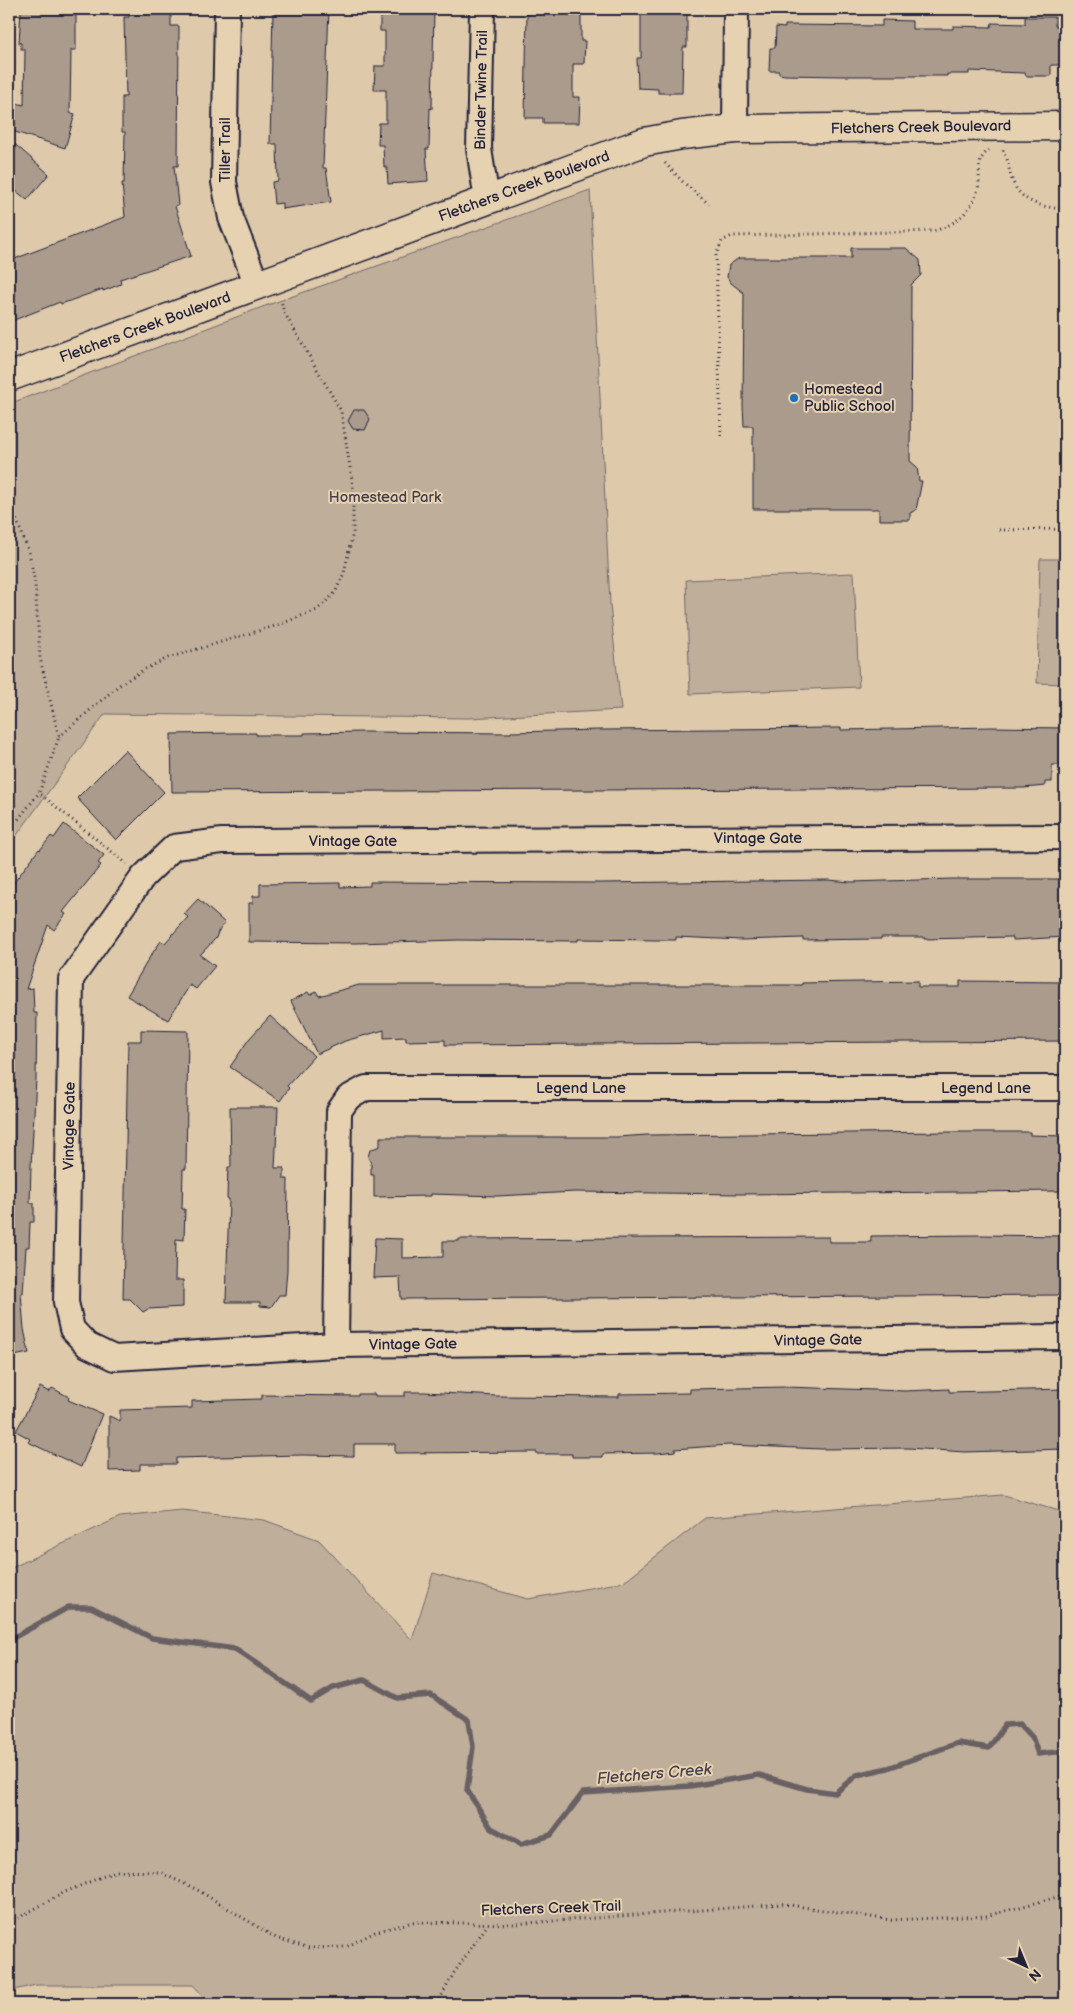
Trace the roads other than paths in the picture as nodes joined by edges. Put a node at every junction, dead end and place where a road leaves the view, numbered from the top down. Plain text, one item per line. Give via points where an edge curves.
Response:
1 (227, 9) edge
2 (482, 9) edge
3 (736, 9) edge
4 (1065, 126) edge
5 (735, 129) junction
6 (487, 200) junction
7 (268, 291) junction
8 (9, 377) edge
9 (1065, 837) edge
10 (1065, 1088) edge
11 (1065, 1337) edge
12 (336, 1345) junction

1 - 7 street, Tiller Trail via 224,182 230,218
2 - 6 street, Binder Twine Trail via 479,149
3 - 5 street
4 - 5 street, Fletchers Creek Boulevard
5 - 6 street, Fletchers Creek Boulevard via 644,142
6 - 7 street, Fletchers Creek Boulevard
7 - 8 street, Fletchers Creek Boulevard
9 - 12 street, Vintage Gate via 222,841 174,847 143,877 71,979 66,1302 72,1329 87,1345 114,1358
10 - 12 street, Legend Lane via 366,1088 348,1098 339,1111
11 - 12 street, Vintage Gate

